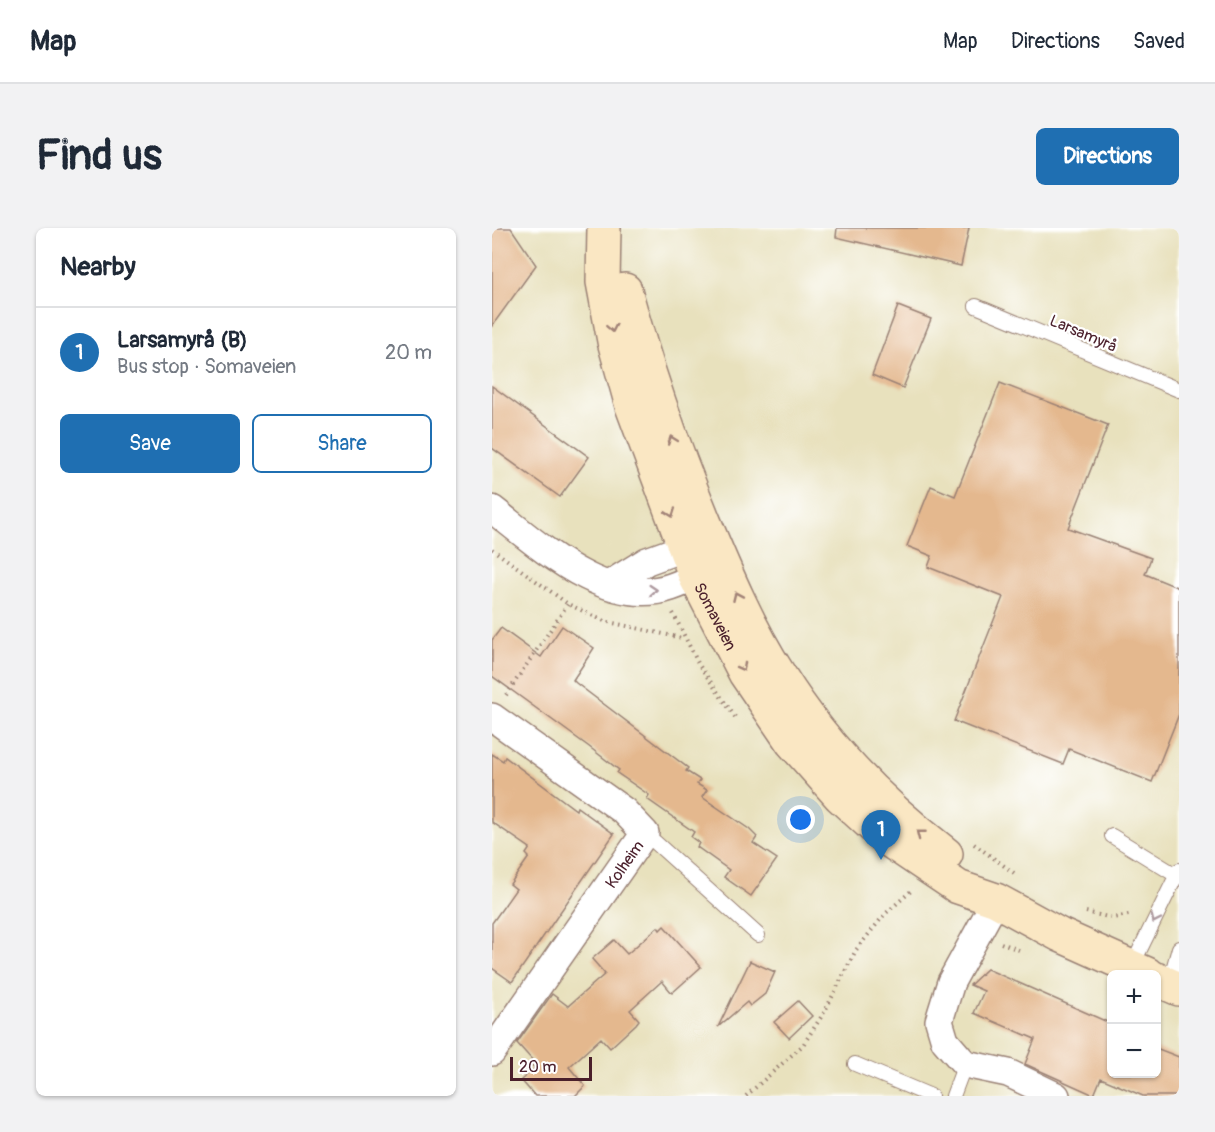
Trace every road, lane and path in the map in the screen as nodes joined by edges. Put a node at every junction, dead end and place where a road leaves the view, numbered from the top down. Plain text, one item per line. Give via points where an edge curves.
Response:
1 (606, 228) edge
2 (976, 306) dead end
3 (1179, 390) edge
4 (492, 509) edge
5 (683, 548) junction
6 (717, 553) junction
7 (696, 578) junction
8 (610, 584) junction
9 (568, 604) dead end
10 (499, 707) edge
11 (645, 833) junction
12 (1112, 836) dead end
13 (966, 838) dead end
14 (1178, 874) edge
15 (1019, 877) dead end
16 (912, 890) dead end
17 (996, 900) junction
18 (1084, 911) dead end
19 (1129, 915) dead end
20 (758, 935) dead end
21 (1179, 948) edge
22 (1137, 970) edge
23 (1159, 970) edge
24 (1161, 973) edge
25 (492, 1052) edge
26 (855, 1064) dead end
27 (965, 1064) junction
28 (747, 1096) edge
29 (931, 1096) edge
30 (953, 1096) edge
31 (1056, 1096) edge

1 -> 5 main road, Somaveien via 603,282 614,341 632,406
6 -> 1 main road, Somaveien via 657,398
2 - 3 lane, Larsamyrå
4 - 8 street via 556,558 587,577
5 - 6 street
5 - 7 main road, Somaveien
5 - 8 street via 647,561
6 - 7 street
17 -> 6 main road, Somaveien via 973,875 913,829 822,735 780,676
8 -> 7 street via 627,592 663,590
7 -> 17 main road, Somaveien via 745,673 792,742 840,796 887,839 958,887
9 - 10 path
10 - 11 street, Kolheim
11 - 20 lane
11 - 25 street, Kolheim
12 - 14 lane
13 - 15 path
14 -> 23 lane
16 - 28 path via 885,914 856,950 803,1045
17 - 22 main road, Somaveien via 1059,935
17 - 27 street via 951,982 939,1021 945,1041
18 - 19 path via 1112,918
21 - 24 lane
26 - 29 lane
27 - 30 lane
27 - 31 street via 1008,1073

